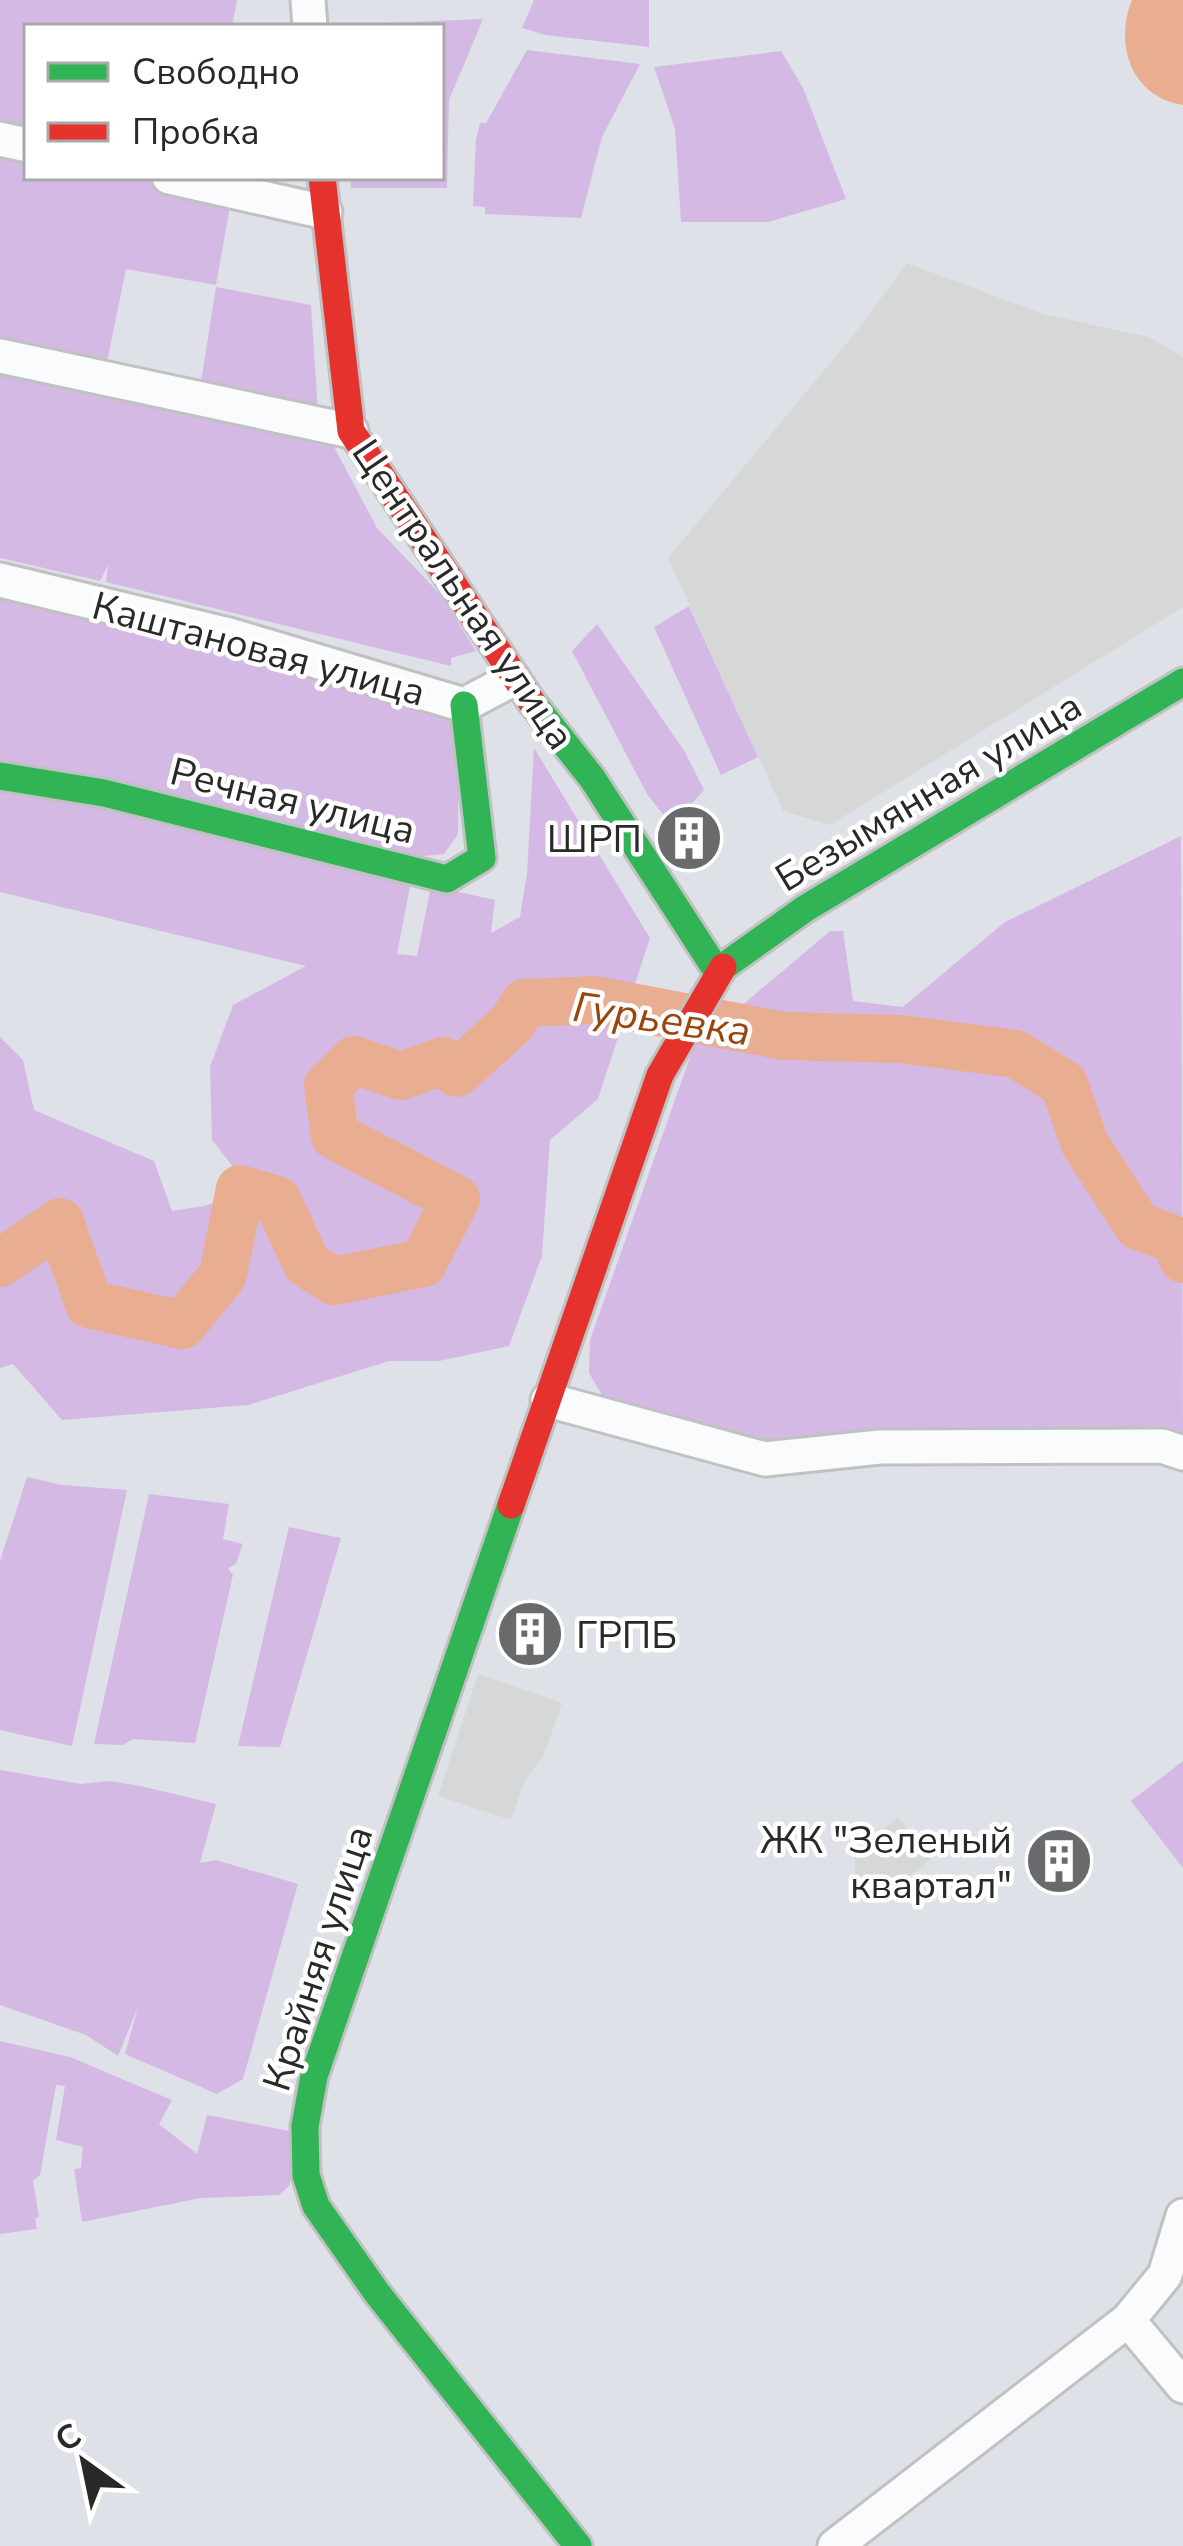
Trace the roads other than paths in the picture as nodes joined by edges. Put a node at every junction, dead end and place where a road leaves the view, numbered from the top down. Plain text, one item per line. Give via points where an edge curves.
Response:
1 (182, 180) edge
2 (322, 180) edge
3 (325, 212) junction
4 (0, 356) edge
5 (351, 431) junction
6 (0, 580) edge
7 (513, 679) junction
8 (1183, 682) edge
9 (464, 704) junction
10 (0, 776) edge
11 (717, 971) junction
12 (548, 1400) junction
13 (1183, 1453) edge
14 (1183, 2216) edge
15 (1128, 2320) junction
16 (1183, 2386) edge
17 (578, 2546) edge
18 (835, 2546) edge

1 - 3 street
2 - 3 main road, Центральная улица
3 - 5 main road, Центральная улица
4 - 5 street
5 - 7 main road, Центральная улица
6 - 9 street, Каштановая улица
7 - 9 street, Каштановая улица
7 - 11 main road, Центральная улица via 592,778
8 - 11 main road, Безымянная улица via 806,908
9 - 10 main road, Речная улица via 482,858 446,879 104,793
11 - 12 main road via 660,1076
12 - 13 street via 764,1459 880,1447 1162,1446
12 - 17 main road, Крайняя улица via 314,2076 306,2174 342,2246
14 - 15 street via 1165,2275
15 - 16 street
15 - 18 street

